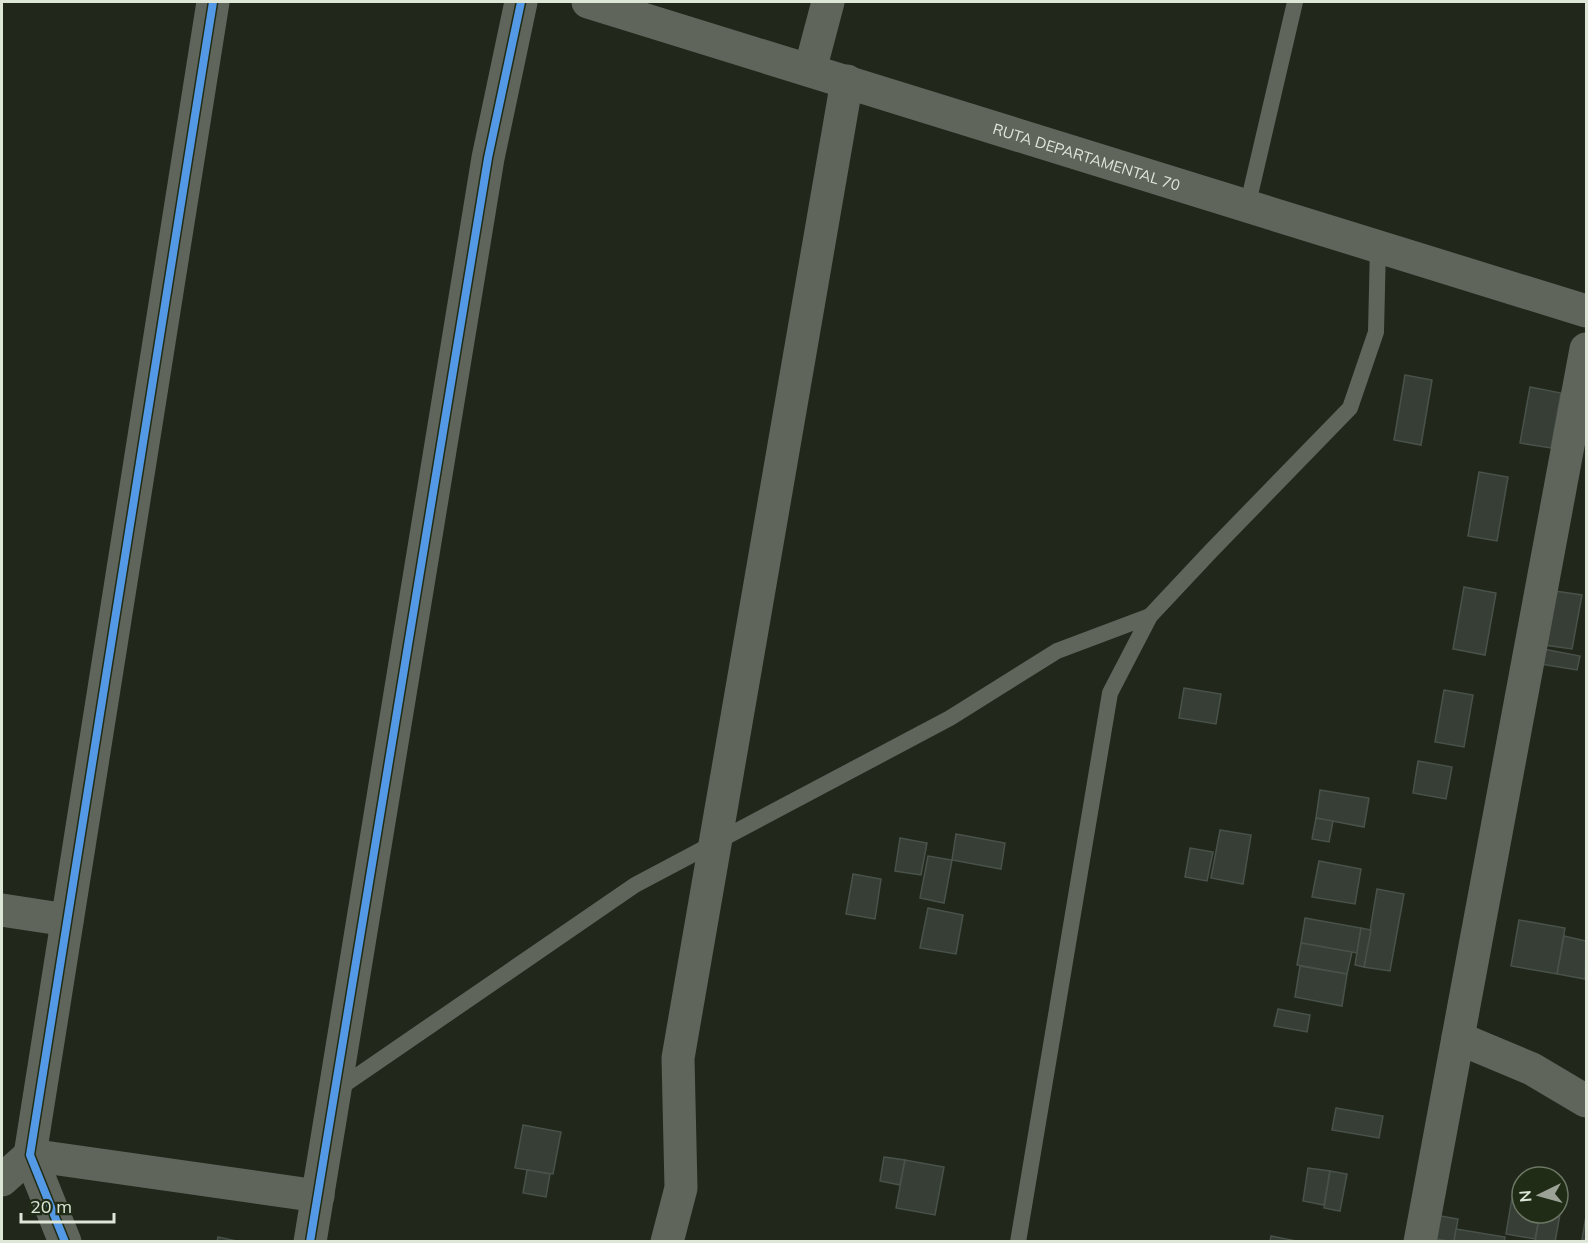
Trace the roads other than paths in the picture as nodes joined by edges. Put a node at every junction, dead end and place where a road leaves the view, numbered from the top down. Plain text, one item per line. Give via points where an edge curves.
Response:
1 (213, 2) edge
2 (521, 2) edge
3 (588, 2) edge
4 (828, 2) edge
5 (1295, 2) edge
6 (810, 70) junction
7 (847, 81) junction
8 (1247, 211) junction
9 (1378, 246) junction
10 (1587, 311) edge
11 (1587, 349) edge
12 (1150, 616) junction
13 (715, 843) junction
14 (2, 910) edge
15 (67, 920) junction
16 (1458, 1038) junction
17 (335, 1092) junction
18 (1587, 1101) edge
19 (30, 1155) junction
20 (2, 1180) edge
21 (318, 1196) junction
22 (65, 1242) edge
23 (310, 1242) edge
24 (667, 1242) edge
25 (1018, 1242) edge
26 (1420, 1242) edge

1 - 15 street
2 - 17 street via 488,158
3 - 6 street, RUTA DEPARTAMENTAL 70
4 - 6 street
5 - 8 lane
6 - 7 street, RUTA DEPARTAMENTAL 70
7 - 8 street, RUTA DEPARTAMENTAL 70
7 - 13 street
8 - 9 street, RUTA DEPARTAMENTAL 70
9 - 10 street, RUTA DEPARTAMENTAL 70
9 - 12 lane via 1376,332 1350,408
11 - 16 street
12 - 13 lane via 1057,651 950,718
12 - 25 lane via 1110,693
13 - 17 lane via 635,885
13 - 24 street via 678,1058 681,1188
14 - 15 street
15 - 19 street
16 - 18 street via 1532,1069
16 - 26 street
17 - 21 street
19 - 20 street
19 - 21 street
19 - 22 street
21 - 23 street

